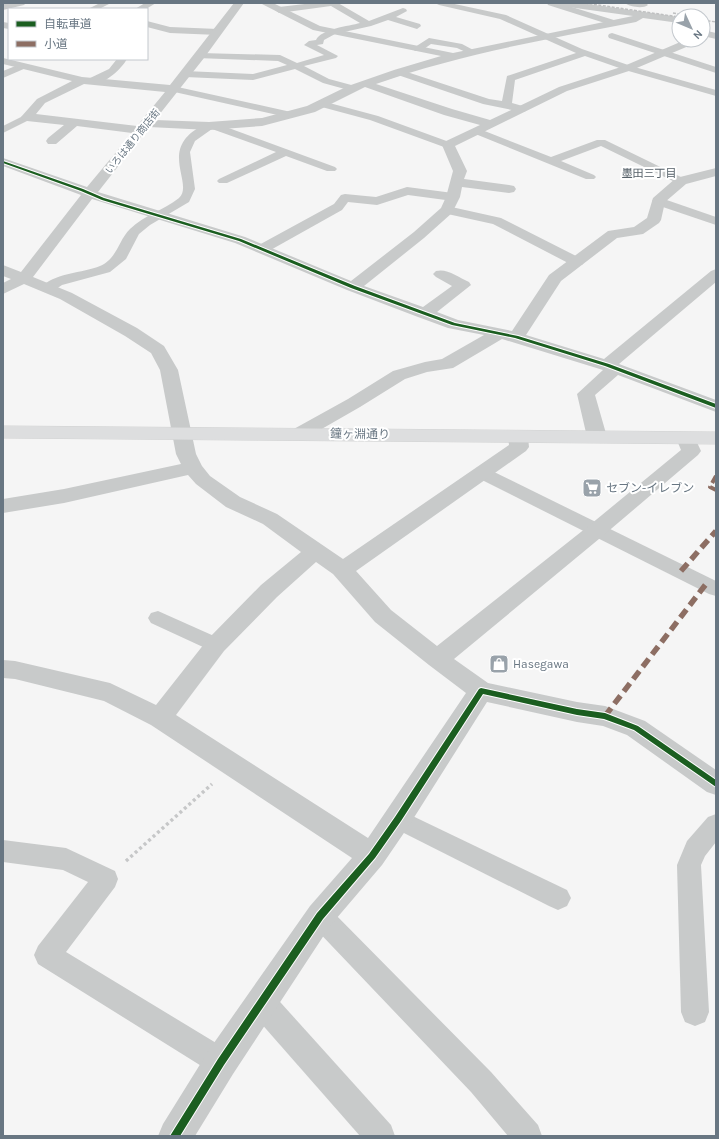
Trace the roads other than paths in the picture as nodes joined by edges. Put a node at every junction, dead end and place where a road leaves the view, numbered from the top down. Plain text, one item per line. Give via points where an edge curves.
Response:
1 (21, 3) edge
2 (106, 3) edge
3 (152, 3) edge
4 (239, 3) edge
5 (265, 3) edge
6 (440, 3) edge
7 (551, 3) edge
8 (561, 3) edge
9 (629, 3) edge
10 (494, 6) dead end
11 (3, 7) edge
12 (94, 8) edge
13 (141, 8) edge
14 (644, 8) edge
15 (279, 10) junction
16 (403, 11) dead end
17 (482, 12) junction
18 (388, 17) junction
19 (671, 17) edge
20 (671, 21) edge
21 (614, 23) junction
22 (148, 24) edge
23 (368, 24) junction
24 (417, 26) dead end
25 (218, 32) junction
26 (332, 32) junction
27 (546, 36) junction
28 (612, 36) dead end
29 (674, 48) edge
30 (418, 49) junction
31 (472, 52) junction
32 (585, 53) junction
33 (662, 53) junction
34 (200, 56) junction
35 (454, 56) junction
36 (122, 60) edge
37 (3, 61) edge
38 (21, 63) edge
39 (295, 66) junction
40 (628, 68) junction
41 (716, 70) edge
42 (398, 72) junction
43 (185, 74) junction
44 (3, 75) edge
45 (86, 81) junction
46 (366, 84) junction
47 (352, 88) junction
48 (173, 89) junction
49 (716, 93) edge
50 (322, 104) junction
51 (507, 105) junction
52 (522, 109) junction
53 (290, 115) junction
54 (26, 117) junction
55 (47, 120) junction
56 (74, 123) junction
57 (492, 124) junction
58 (144, 126) junction
59 (212, 126) junction
60 (3, 130) edge
61 (33, 131) dead end
62 (478, 131) junction
63 (52, 142) dead end
64 (448, 145) junction
65 (285, 152) junction
66 (551, 161) junction
67 (5, 165) edge
68 (331, 169) dead end
69 (715, 173) edge
70 (590, 177) dead end
71 (223, 181) dead end
72 (681, 181) junction
73 (456, 182) junction
74 (509, 189) dead end
75 (89, 194) junction
76 (453, 197) junction
77 (658, 201) junction
78 (447, 210) junction
79 (158, 215) junction
80 (716, 221) edge
81 (262, 249) junction
82 (577, 262) junction
83 (3, 270) edge
84 (441, 274) dead end
85 (716, 274) edge
86 (24, 279) junction
87 (353, 287) junction
88 (48, 288) junction
89 (3, 289) edge
90 (424, 314) junction
91 (508, 336) junction
92 (611, 367) junction
93 (716, 406) edge
94 (3, 432) edge
95 (182, 433) junction
96 (299, 434) junction
97 (518, 437) junction
98 (597, 438) junction
99 (686, 438) junction
100 (716, 438) edge
101 (194, 468) junction
102 (482, 473) junction
103 (3, 506) edge
104 (598, 529) junction
105 (316, 551) junction
106 (341, 569) junction
107 (716, 589) edge
108 (158, 618) dead end
109 (216, 645) junction
110 (436, 659) junction
111 (3, 669) edge
112 (481, 691) junction
113 (160, 718) junction
114 (714, 778) edge
115 (398, 819) junction
116 (716, 824) edge
117 (3, 851) edge
118 (372, 856) junction
119 (558, 898) dead end
120 (320, 916) junction
121 (262, 1003) junction
122 (694, 1012) dead end
123 (221, 1062) junction
124 (175, 1136) edge
125 (380, 1136) edge
126 (527, 1136) edge

1 - 11 street
2 - 12 lane
3 - 13 lane
4 - 25 street, いろは通り商店街
5 - 15 street
6 - 17 lane
7 - 21 lane
8 - 14 street
9 - 14 lane
10 - 17 lane
14 - 19 street
14 - 20 street
14 - 21 street via 636,19
15 - 23 lane via 332,3
15 - 26 street via 317,28
16 - 18 lane
17 - 27 lane via 503,17
18 - 23 lane
18 - 24 lane
21 - 27 street
22 - 25 lane via 170,30
23 - 26 lane
25 - 34 street, いろは通り商店街
26 - 30 street
26 - 39 lane via 320,39 320,42 309,45 332,56
27 - 31 street
27 - 32 lane
28 - 33 lane
29 - 33 street
30 - 31 lane via 429,41 459,46
30 - 35 street
31 - 35 street
32 - 40 lane
32 - 51 lane via 512,76
33 - 40 street
33 - 41 lane
34 - 39 lane via 280,58
34 - 43 street, いろは通り商店街
35 - 42 street
36 - 45 lane via 114,71
37 - 38 street
38 - 44 lane
38 - 45 street
39 - 43 lane via 253,77
39 - 47 lane via 326,81
40 - 49 lane
40 - 52 street via 563,89
42 - 46 street
42 - 51 lane via 487,102
43 - 48 street, いろは通り商店街
45 - 48 street
45 - 54 street via 41,101
46 - 47 street
46 - 57 street
47 - 50 street
48 - 53 lane
48 - 58 street, いろは通り商店街
50 - 53 street
50 - 64 lane via 374,118
51 - 52 lane
52 - 57 street
53 - 59 street via 262,122
54 - 55 street
54 - 60 lane
55 - 56 street
55 - 61 street
56 - 58 street
56 - 63 street
57 - 62 street
58 - 59 street
58 - 75 street, いろは通り商店街
59 - 65 lane
59 - 79 lane via 190,139 184,152 189,188 185,199
62 - 64 street
62 - 66 lane
64 - 73 street via 460,171
65 - 68 lane
65 - 71 lane
66 - 70 lane
66 - 72 lane via 601,142
67 - 75 street
69 - 72 street
72 - 77 street
73 - 74 street
73 - 76 street
75 - 79 street
75 - 86 street, いろは通り商店街
76 - 78 street
76 - 81 lane via 407,191 377,201 345,198 338,207
77 - 80 lane
77 - 82 street via 654,220 638,231 613,234
78 - 82 lane via 497,221
78 - 87 street
79 - 81 street
79 - 88 lane via 134,232 121,256 105,269 57,282
81 - 87 street
82 - 91 street via 555,278
83 - 86 street
84 - 90 street via 463,285
85 - 92 street
86 - 88 street
86 - 89 street
87 - 90 street
88 - 95 street via 131,332 158,350 169,370
90 - 91 street via 454,324
91 - 92 street
91 - 96 street via 447,364 425,367 399,376
92 - 93 street
92 - 98 street via 586,394
94 - 95 main road, 鐘ヶ淵通り
95 - 96 main road, 鐘ヶ淵通り
95 - 101 street via 186,454
96 - 97 main road, 鐘ヶ淵通り
97 - 98 main road, 鐘ヶ淵通り
97 - 102 street via 519,446
98 - 99 main road, 鐘ヶ淵通り
99 - 100 main road, 鐘ヶ淵通り
99 - 104 street via 692,452
101 - 103 street via 64,496
101 - 105 street via 204,480 233,502 270,519
102 - 104 lane
102 - 106 street via 352,564
104 - 107 lane
104 - 110 street
105 - 106 street
105 - 109 street via 270,591
106 - 110 street via 383,616
108 - 109 lane
109 - 113 street
110 - 112 street
111 - 113 street via 110,693
112 - 114 street via 605,716 636,728
112 - 115 street
113 - 118 street
115 - 118 street
115 - 119 lane
116 - 122 lane via 696,848 689,865
117 - 123 lane via 66,859 106,878 47,955
118 - 120 street
120 - 121 street
120 - 126 lane via 481,1082
121 - 123 street
121 - 125 lane
123 - 124 street

